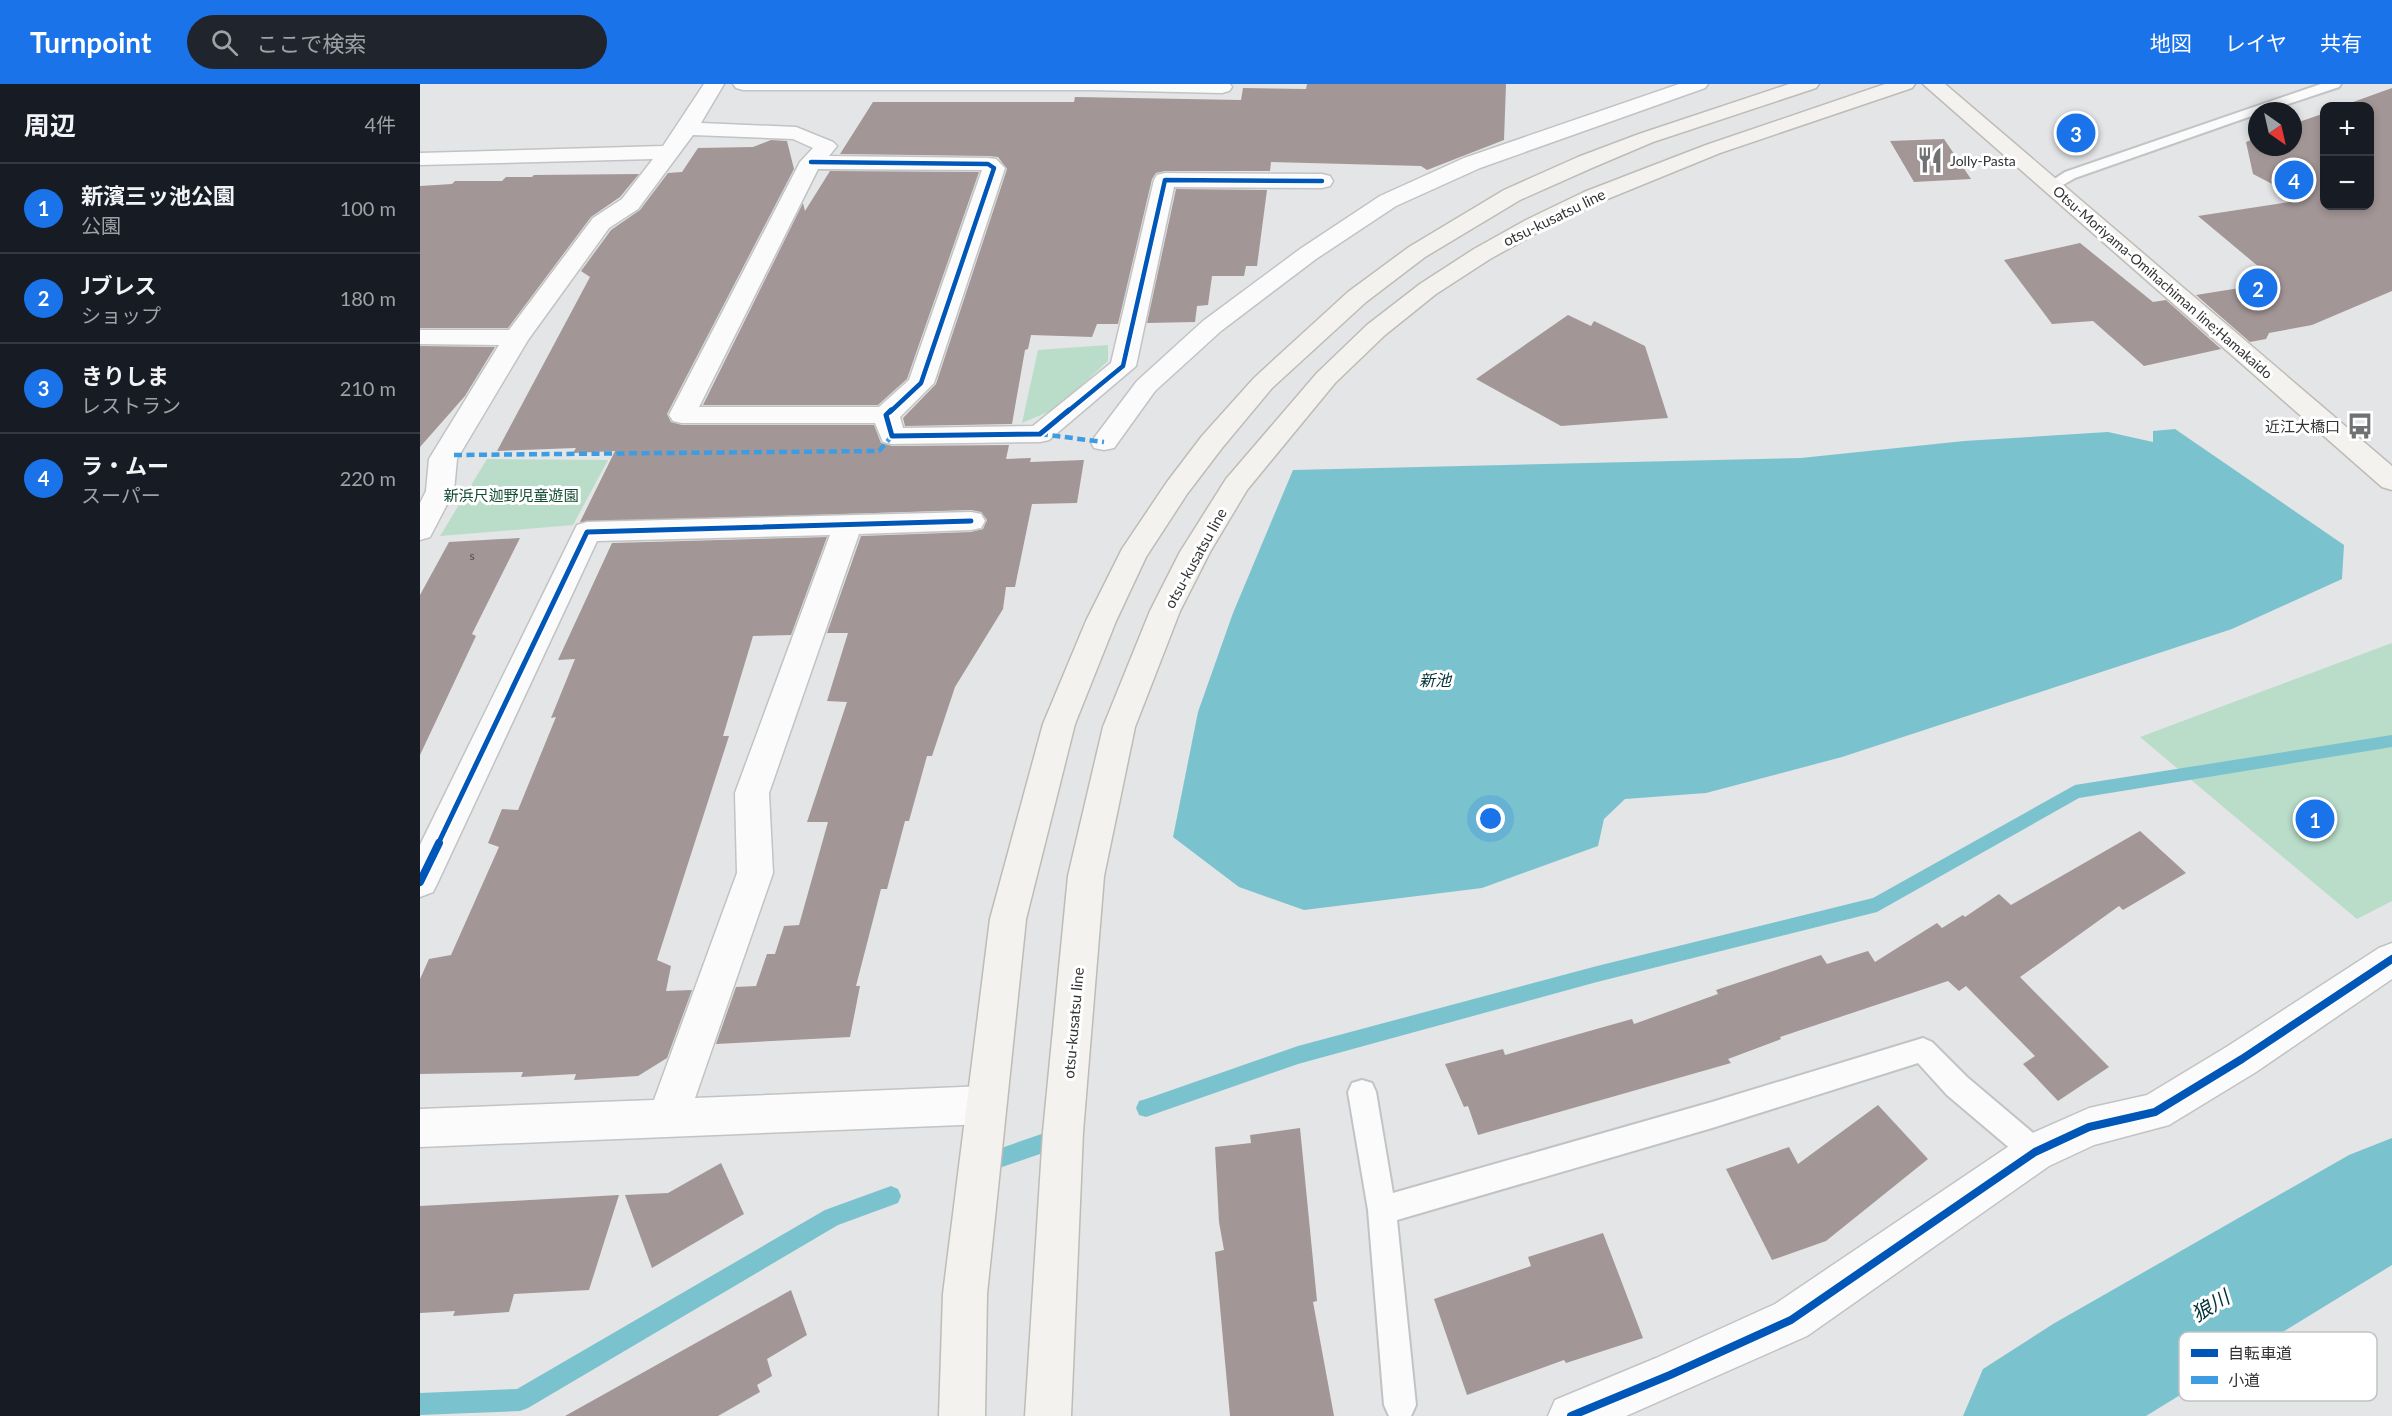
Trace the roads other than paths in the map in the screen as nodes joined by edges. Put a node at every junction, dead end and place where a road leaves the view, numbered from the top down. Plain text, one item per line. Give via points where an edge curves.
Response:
1 (714, 84) edge
2 (743, 84) edge
3 (1698, 84) edge
4 (1809, 84) edge
5 (1905, 84) edge
6 (1934, 84) edge
7 (2334, 84) edge
8 (1095, 85) edge
9 (1222, 87) dead end
10 (687, 129) junction
11 (668, 152) junction
12 (420, 159) edge
13 (811, 162) junction
14 (1322, 181) dead end
15 (2051, 186) junction
16 (420, 337) edge
17 (516, 338) junction
18 (886, 415) junction
19 (1104, 442) dead end
20 (2392, 481) edge
21 (430, 491) edge
22 (971, 520) dead end
23 (848, 524) junction
24 (420, 530) edge
25 (420, 882) edge
26 (2392, 959) edge
27 (1362, 1092) dead end
28 (985, 1114) junction
29 (668, 1118) junction
30 (420, 1128) edge
31 (2035, 1152) junction
32 (1382, 1210) junction
33 (1400, 1405) dead end
34 (962, 1416) edge
35 (1048, 1416) edge
36 (1571, 1416) edge

1 - 10 street
2 - 8 street
3 - 19 street via 1472,163 1388,201 1308,254 1212,326 1146,387
4 - 28 main road via 1646,138 1512,195 1469,219 1357,297 1263,383 1212,442 1132,556 1059,724 1008,919
5 - 35 main road, otsu-kusatsu line via 1713,149 1592,197 1482,254 1428,289 1376,330 1326,378 1236,485 1194,552 1165,610 1119,727 1086,876 1063,1132
6 - 15 main road, Otsu-Moriyama-Omihachiman line;Hamakaido
7 - 15 lane via 2158,142
8 - 9 street
10 - 11 street
10 - 13 street via 796,133 826,146
11 - 12 street
11 - 17 street via 630,204 602,223
13 - 18 street via 988,164 994,168 921,383
13 - 18 street via 682,415
14 - 18 street via 1165,180 1123,366 1040,434 892,436
15 - 20 main road, Otsu-Moriyama-Omihachiman line;Hamakaido
16 - 17 street
17 - 21 street via 443,459
21 - 24 street
22 - 23 street
23 - 25 street via 587,532
23 - 29 street via 753,793 755,873
26 - 31 street via 2155,1112 2089,1127
27 - 32 lane
28 - 29 street
28 - 34 main road via 965,1294
29 - 30 street
31 - 32 lane via 1957,1086 1923,1050
31 - 36 street via 1791,1320
32 - 33 lane

